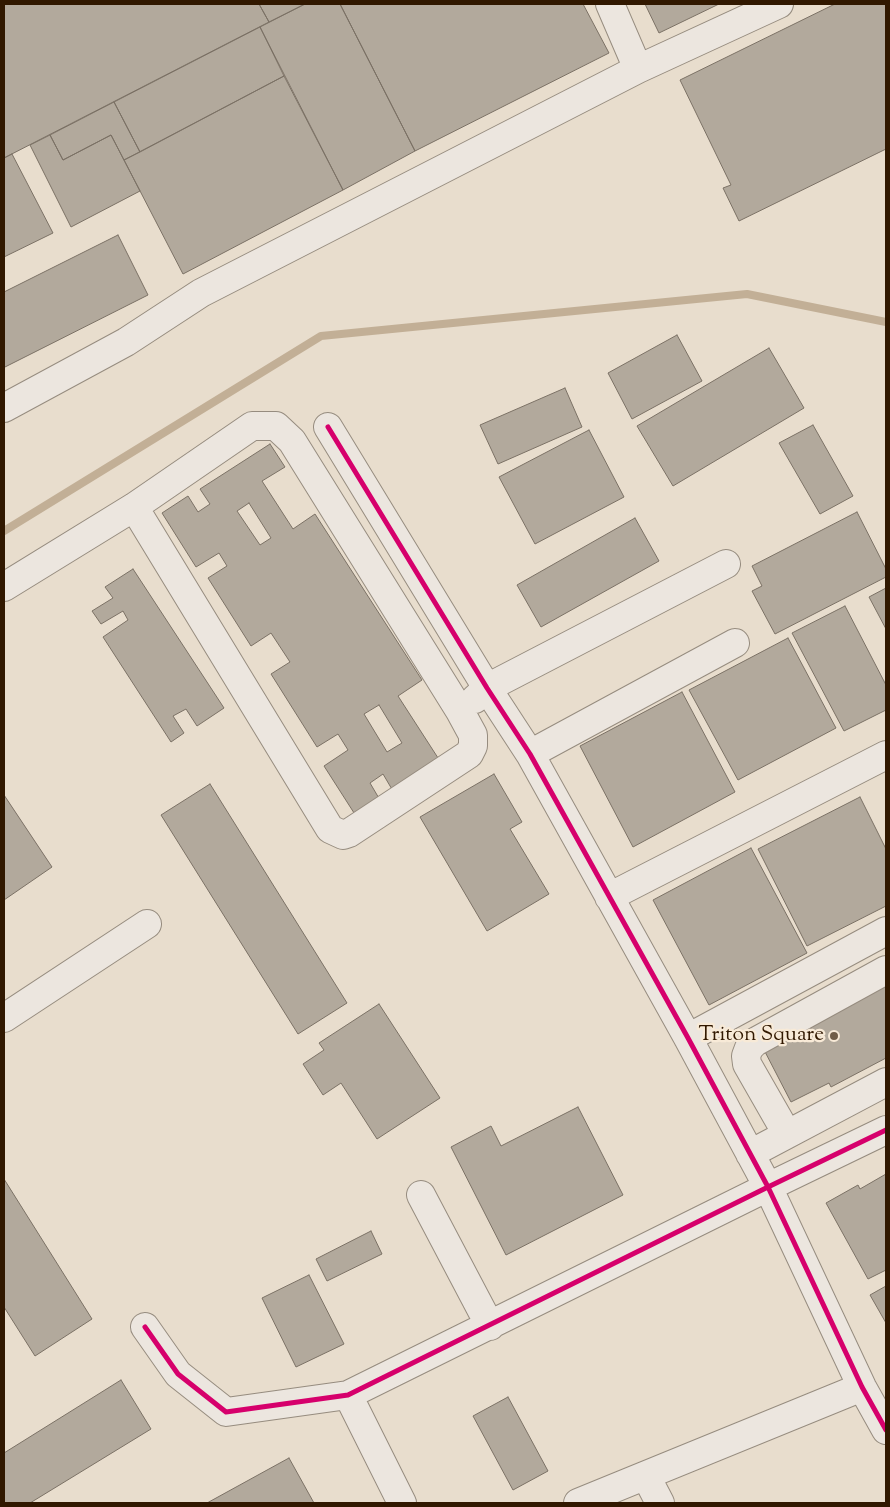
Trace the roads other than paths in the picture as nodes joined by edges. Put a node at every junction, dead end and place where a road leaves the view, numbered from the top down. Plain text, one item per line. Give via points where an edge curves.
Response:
1 (610, 4) edge
2 (779, 4) edge
3 (638, 69) junction
4 (4, 408) edge
5 (328, 427) dead end
6 (134, 507) junction
7 (726, 564) dead end
8 (4, 587) edge
9 (735, 643) dead end
10 (488, 688) junction
11 (460, 711) junction
12 (530, 754) junction
13 (886, 755) edge
14 (609, 897) junction
15 (147, 924) dead end
16 (886, 931) edge
17 (863, 944) junction
18 (882, 972) edge
19 (4, 1018) edge
20 (688, 1038) junction
21 (886, 1082) edge
22 (886, 1130) edge
23 (787, 1134) junction
24 (750, 1154) junction
25 (768, 1186) junction
26 (420, 1195) dead end
27 (490, 1326) junction
28 (145, 1327) dead end
29 (862, 1387) junction
30 (348, 1395) junction
31 (886, 1430) edge
32 (646, 1476) junction
33 (402, 1503) edge
34 (578, 1503) edge
35 (660, 1503) edge

1 - 3 street
2 - 3 street
3 - 4 street via 201,293 126,342
5 - 10 street
6 - 8 street
6 - 11 street via 252,426 276,426 292,441
6 - 11 street via 330,829 343,835 350,833 469,754 473,735
7 - 10 street
9 - 12 street
10 - 11 street
10 - 12 street
12 - 14 street
13 - 14 street
14 - 20 street
15 - 19 street
16 - 17 street
17 - 18 street
17 - 20 street
18 - 23 street via 749,1048 747,1064
20 - 24 street
21 - 23 street
22 - 25 street
23 - 24 street
24 - 25 street
25 - 27 street
25 - 29 street
26 - 27 street
27 - 30 street
28 - 30 street via 178,1374 226,1412
29 - 31 street
29 - 32 street
30 - 33 street
32 - 34 street
32 - 35 street

